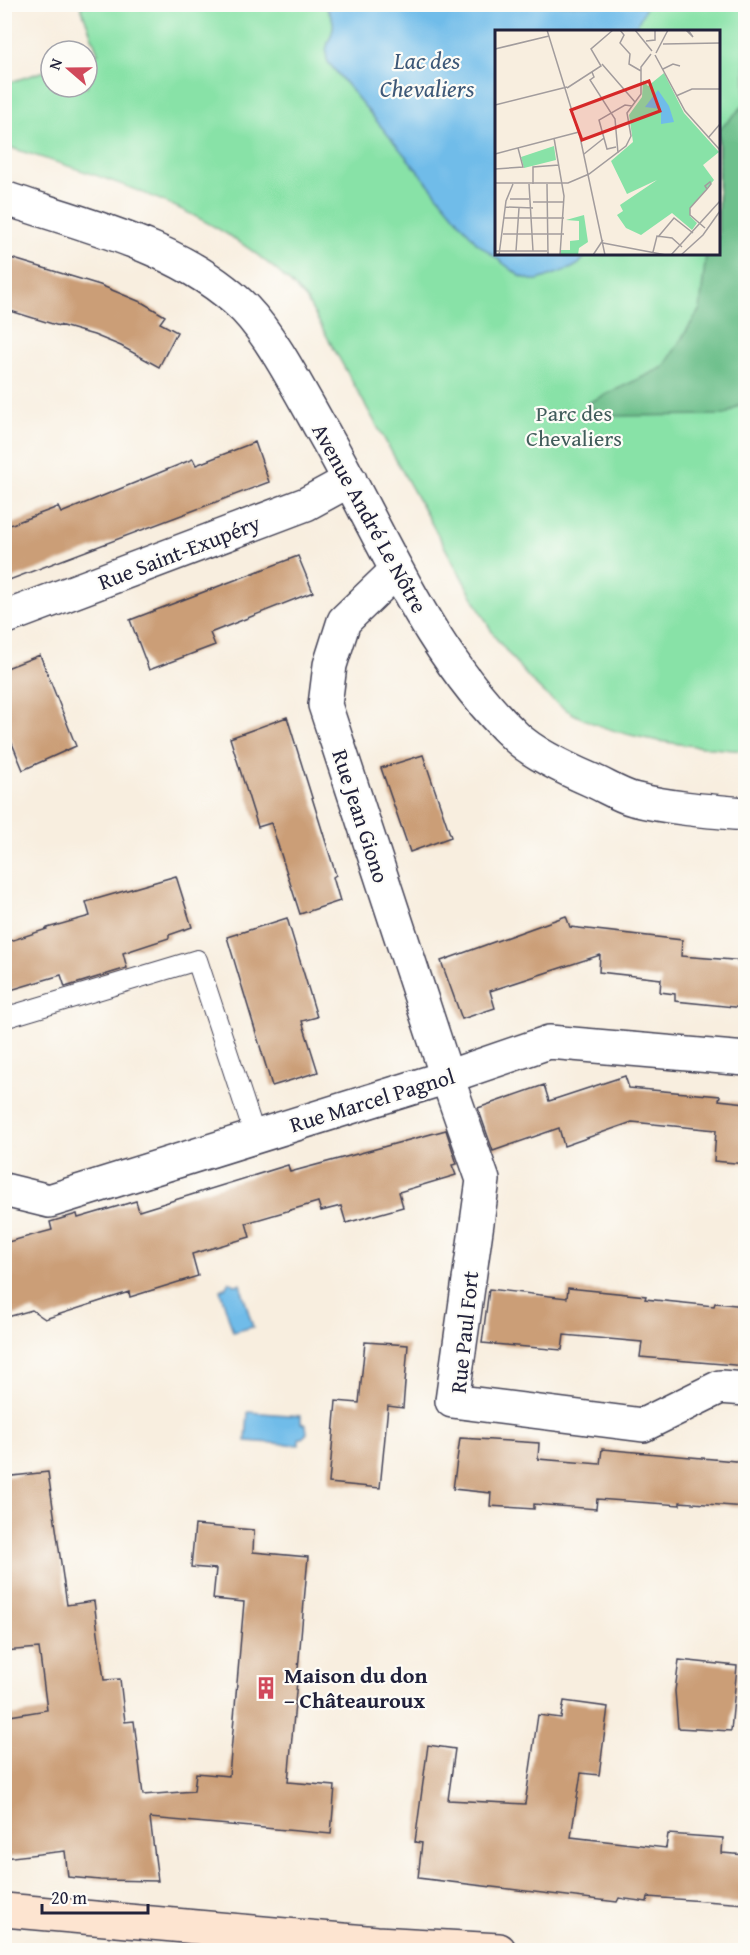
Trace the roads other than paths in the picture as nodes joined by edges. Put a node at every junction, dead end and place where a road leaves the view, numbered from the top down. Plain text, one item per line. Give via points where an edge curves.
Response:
1 (4, 198) edge
2 (350, 480) junction
3 (396, 571) junction
4 (4, 618) edge
5 (746, 814) edge
6 (4, 1018) edge
7 (746, 1059) edge
8 (447, 1077) junction
9 (255, 1136) junction
10 (4, 1190) edge
11 (746, 1389) edge
12 (5, 1915) edge
13 (498, 1950) edge

1 - 2 street, Avenue André Le Nôtre via 153,248 220,286 246,310 267,338
2 - 3 street, Avenue André Le Nôtre
2 - 4 street, Rue Saint-Exupéry via 306,504
3 - 5 street, Avenue André Le Nôtre via 465,682 518,739 565,769 632,799
3 - 8 street, Rue Jean Giono via 344,621 330,664 325,705
6 - 9 lane via 197,960
7 - 8 street, Rue Marcel Pagnol via 549,1042
8 - 9 street, Rue Marcel Pagnol
8 - 11 street, Rue Paul Fort via 483,1180 452,1401 643,1425 720,1387
9 - 10 street, Rue Marcel Pagnol via 49,1202
12 - 13 main road

